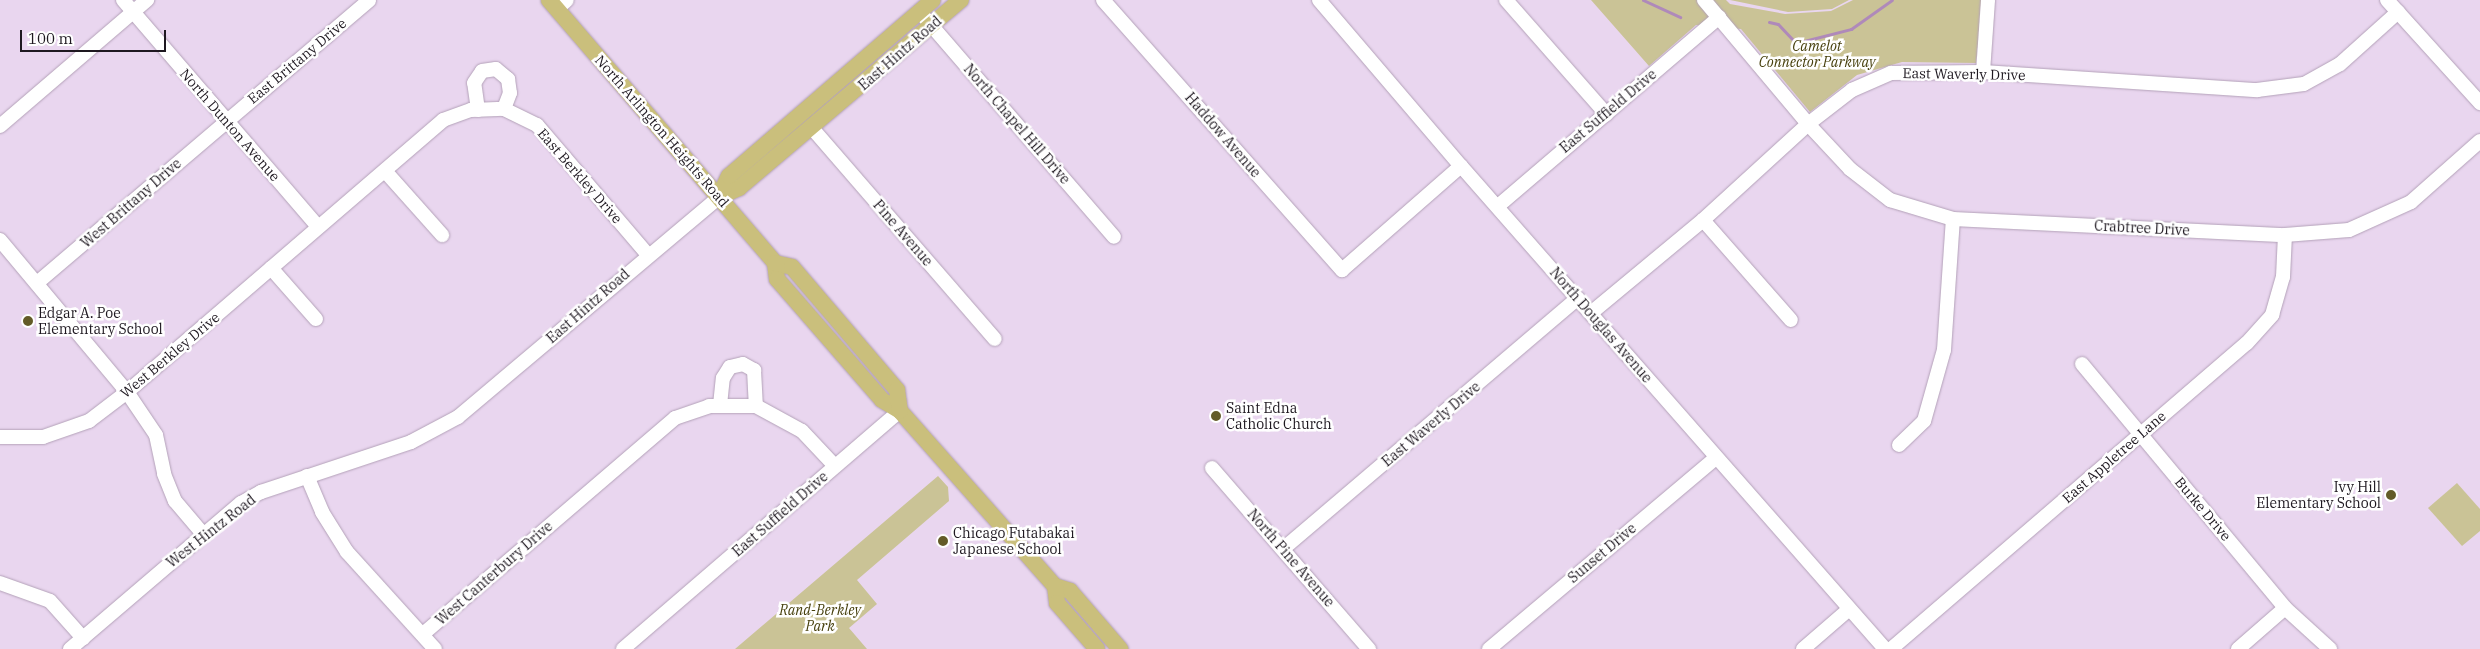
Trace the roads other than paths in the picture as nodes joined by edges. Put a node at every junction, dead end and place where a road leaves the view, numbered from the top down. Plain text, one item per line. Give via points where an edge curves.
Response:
1 (123, 0) edge
2 (147, 0) edge
3 (369, 0) edge
4 (933, 0) edge
5 (961, 0) edge
6 (1104, 0) edge
7 (1320, 0) edge
8 (1506, 0) edge
9 (1704, 0) edge
10 (1988, 0) edge
11 (2387, 0) edge
12 (558, 3) edge
13 (133, 12) junction
14 (919, 12) junction
15 (2398, 12) junction
16 (1719, 17) junction
17 (932, 26) junction
18 (1983, 72) junction
19 (2480, 103) edge
20 (504, 109) junction
21 (478, 110) junction
22 (1606, 114) junction
23 (226, 122) junction
24 (1808, 124) junction
25 (0, 126) edge
26 (812, 128) junction
27 (2480, 141) edge
28 (1460, 166) junction
29 (385, 172) junction
30 (719, 197) junction
31 (1498, 206) junction
32 (1953, 218) junction
33 (1704, 220) junction
34 (318, 227) junction
35 (442, 235) dead end
36 (2285, 235) junction
37 (1114, 237) dead end
38 (0, 240) edge
39 (648, 255) junction
40 (271, 268) junction
41 (37, 283) junction
42 (1578, 298) junction
43 (1591, 313) junction
44 (316, 319) dead end
45 (1790, 320) dead end
46 (994, 339) dead end
47 (2082, 364) dead end
48 (127, 392) junction
49 (720, 406) junction
50 (756, 406) junction
51 (900, 411) junction
52 (458, 417) joint
53 (2140, 434) junction
54 (0, 437) edge
55 (1899, 445) dead end
56 (1715, 459) junction
57 (835, 466) junction
58 (1212, 468) dead end
59 (307, 476) junction
60 (203, 534) junction
61 (1284, 549) junction
62 (0, 583) edge
63 (1055, 586) junction
64 (2285, 608) junction
65 (1848, 610) junction
66 (422, 634) junction
67 (83, 638) junction
68 (70, 649) edge
69 (435, 649) edge
70 (623, 649) edge
71 (1097, 649) edge
72 (1120, 649) edge
73 (1369, 649) edge
74 (1489, 649) edge
75 (1803, 649) edge
76 (1885, 649) edge
77 (1891, 649) edge
78 (2238, 649) edge
79 (2330, 649) edge

1 - 13 street, North Dunton Avenue
2 - 13 street
3 - 23 street, East Brittany Drive
4 - 14 main road, East Hintz Road
5 - 17 main road, East Hintz Road
6 - 28 street, Haddow Avenue via 1342,270
7 - 28 street, North Douglas Avenue
8 - 22 street
9 - 16 street, Crabtree Drive
10 - 18 street
11 - 15 street
12 - 30 main road, North Arlington Heights Road
13 - 23 street, North Dunton Avenue
13 - 25 street
14 - 17 street, North Chapel Hill Drive
14 - 30 main road, East Hintz Road via 730,176
15 - 18 street, East Waverly Drive via 2340,64 2304,84 2257,90
15 - 19 street
16 - 22 street, East Suffield Drive
16 - 24 street, Crabtree Drive
17 - 26 main road, East Hintz Road
17 - 37 street, North Chapel Hill Drive
18 - 24 street, East Waverly Drive via 1891,73 1852,90
20 - 21 street, East Berkley Drive
20 - 21 street via 510,93 508,79 496,69 482,71 474,83
20 - 39 street, East Berkley Drive via 537,125
21 - 29 street, East Berkley Drive via 443,120
22 - 31 street, East Suffield Drive
23 - 34 street, North Dunton Avenue
23 - 41 street, West Brittany Drive
24 - 32 street, Crabtree Drive via 1850,169 1890,200
24 - 33 street, East Waverly Drive
26 - 30 main road, East Hintz Road via 739,188
26 - 46 street, Pine Avenue
27 - 36 street, Crabtree Drive via 2411,202 2349,230
28 - 31 street, North Douglas Avenue
29 - 34 street, East Berkley Drive
29 - 35 street
30 - 39 street, East Hintz Road
30 - 51 main road, North Arlington Heights Road via 775,263 777,279 882,400
31 - 42 street, North Douglas Avenue
32 - 36 street, Crabtree Drive
32 - 55 street via 1944,350 1924,421
33 - 43 street, East Waverly Drive
33 - 45 street
34 - 40 street, West Berkley Drive
36 - 53 street, East Appletree Lane via 2283,277 2272,315 2247,343
38 - 41 street
39 - 52 street, East Hintz Road
40 - 44 street
40 - 48 street, West Berkley Drive
41 - 48 street
42 - 43 street, North Douglas Avenue
42 - 61 street, East Waverly Drive
43 - 56 street, North Douglas Avenue
47 - 53 street, Burke Drive
48 - 54 street, West Berkley Drive via 89,421 43,437
48 - 60 street via 156,435 164,474 175,501
49 - 50 street, West Canterbury Drive
49 - 50 street via 723,378 730,367 743,364 754,370
49 - 66 street, West Canterbury Drive via 708,406 675,418
50 - 57 street via 802,432
51 - 57 street, East Suffield Drive
51 - 63 main road, North Arlington Heights Road
52 - 59 street, West Hintz Road via 411,442
53 - 64 street, Burke Drive
53 - 77 street, East Appletree Lane
56 - 65 street, North Douglas Avenue
56 - 74 street, Sunset Drive
57 - 70 street, East Suffield Drive
58 - 61 street, North Pine Avenue
59 - 60 street, West Hintz Road via 261,492 241,503
59 - 66 street via 322,512 347,552
60 - 67 street, West Hintz Road
61 - 73 street, North Pine Avenue
62 - 67 street via 50,601
63 - 71 main road, North Arlington Heights Road via 1057,603
63 - 72 main road, North Arlington Heights Road via 1070,591
64 - 78 street
64 - 79 street, Burke Drive
65 - 75 street
65 - 76 street, North Douglas Avenue
66 - 69 street
67 - 68 street, West Hintz Road

